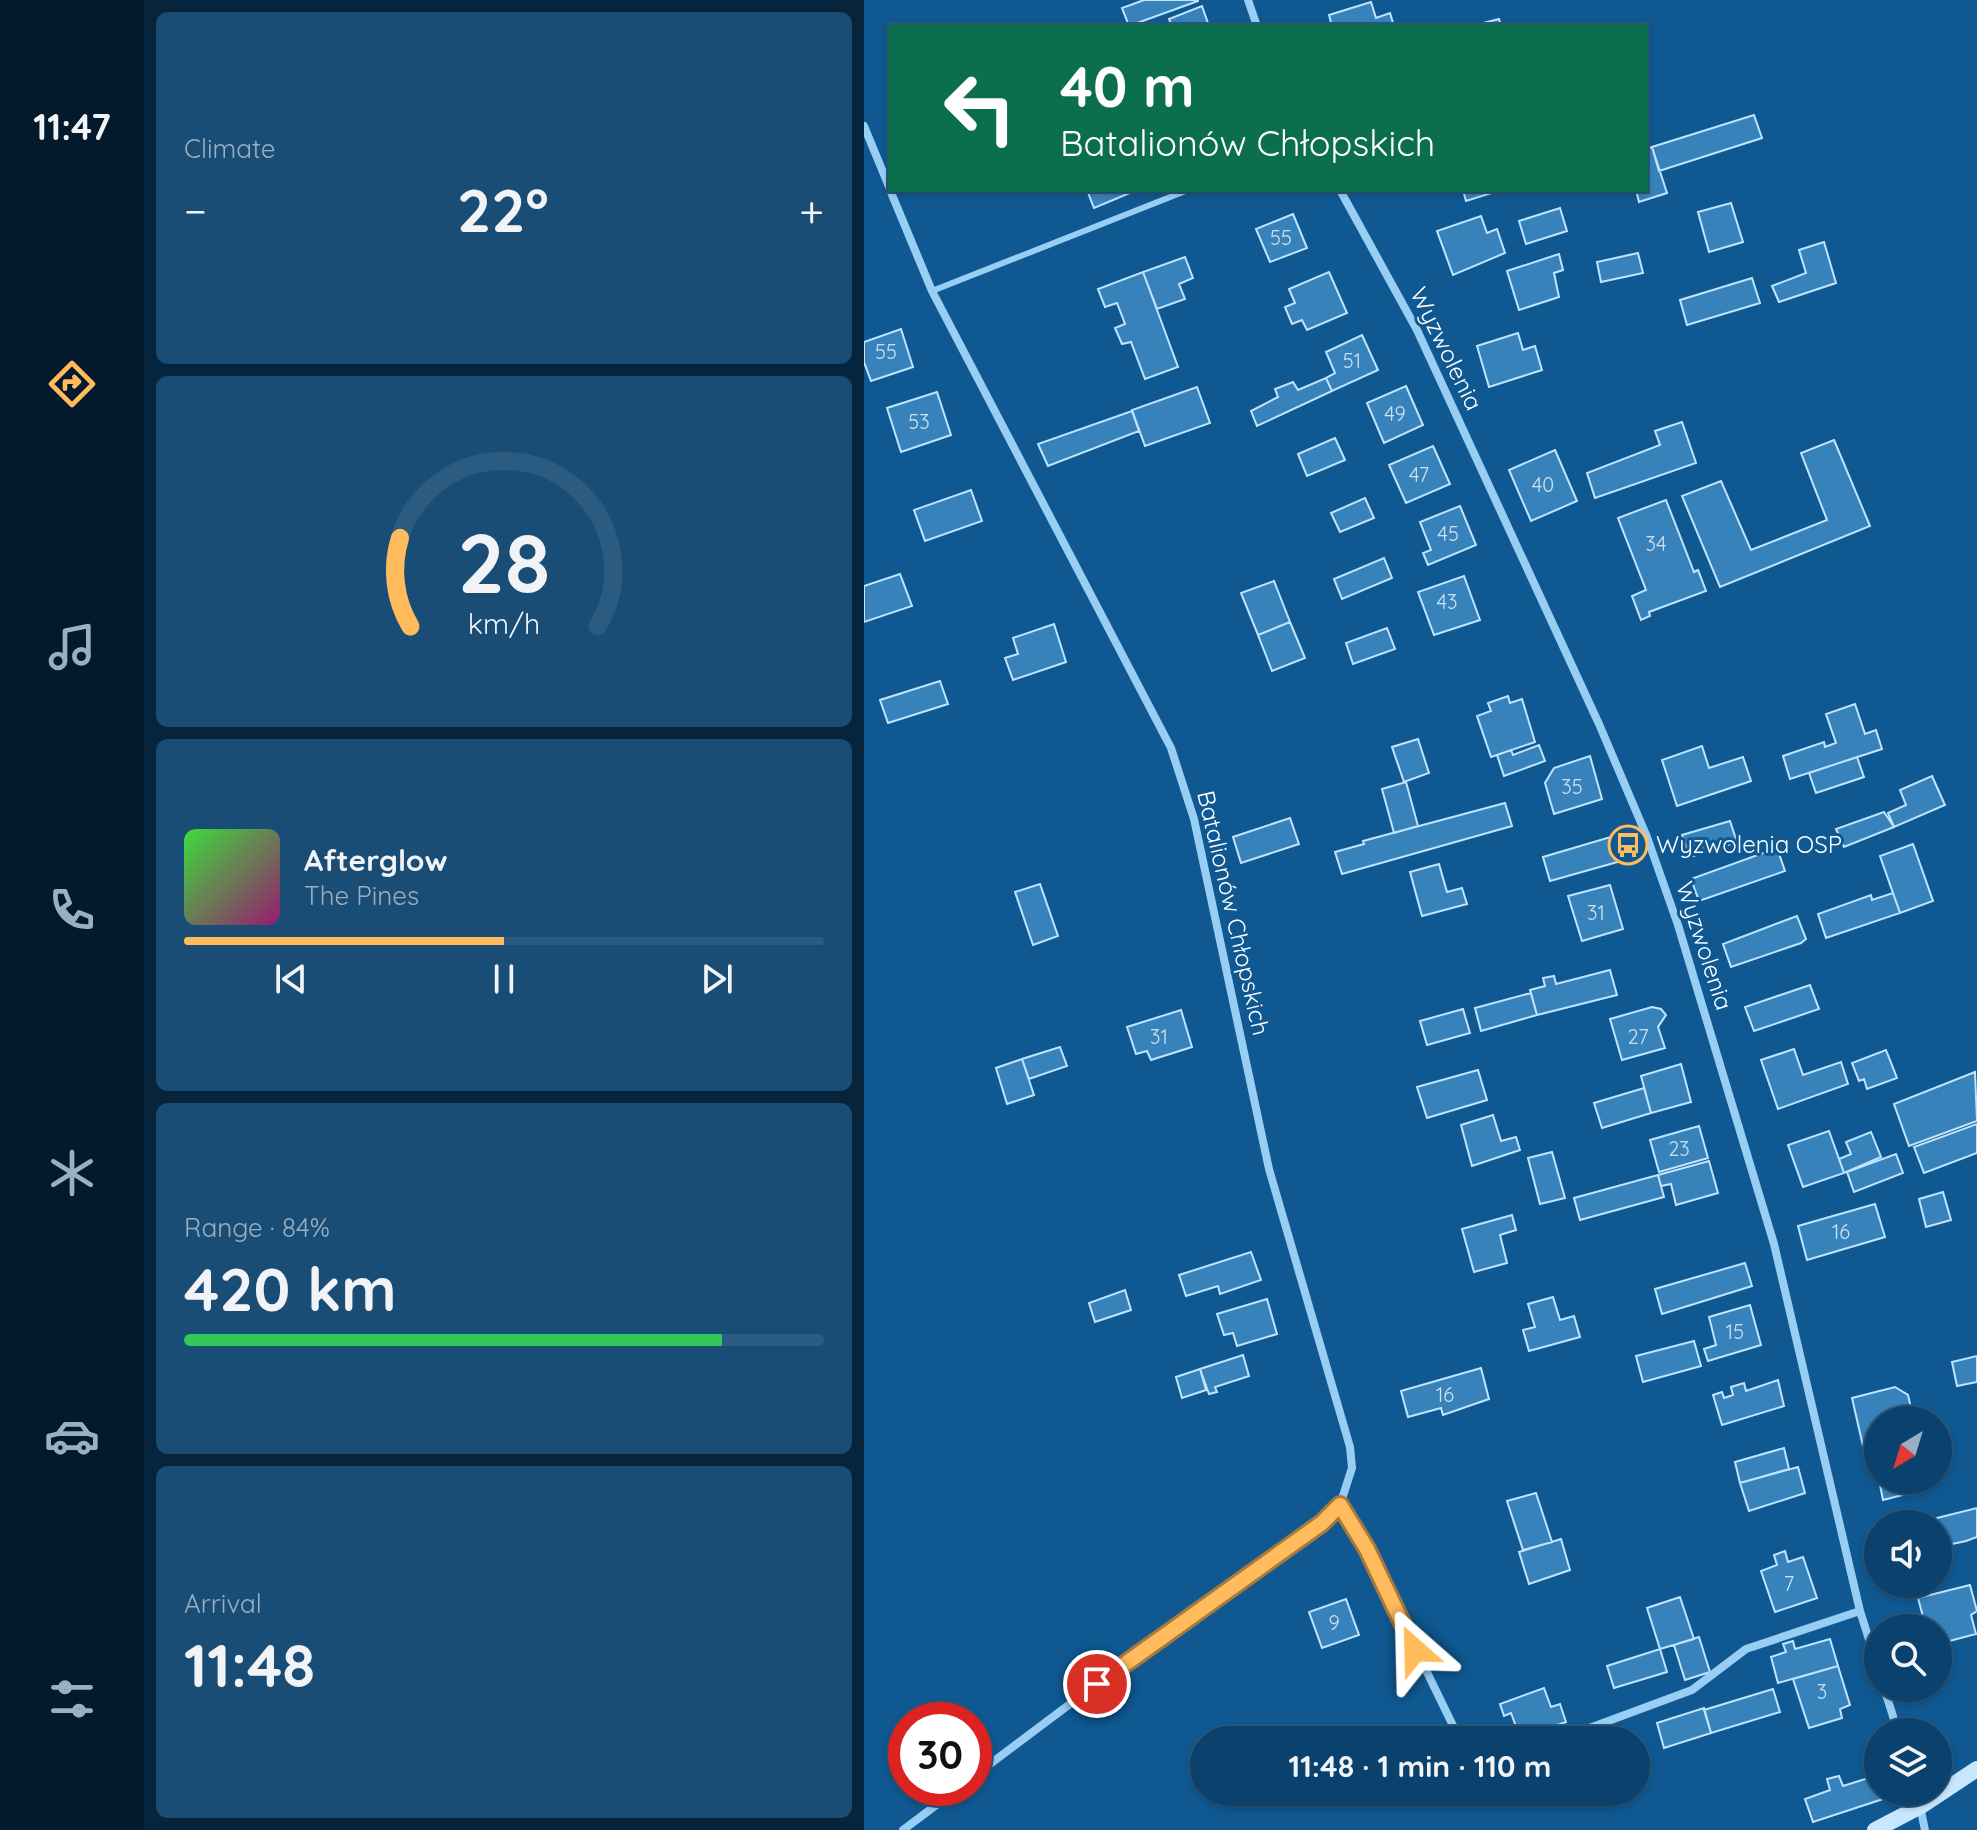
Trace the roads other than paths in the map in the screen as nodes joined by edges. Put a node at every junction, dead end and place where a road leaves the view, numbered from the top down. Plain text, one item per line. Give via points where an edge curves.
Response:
1 (1248, 0) edge
2 (1256, 24) edge
3 (864, 126) edge
4 (888, 185) edge
5 (891, 192) edge
6 (1183, 192) edge
7 (1341, 192) edge
8 (932, 291) junction
9 (1340, 1505) junction
10 (1860, 1611) junction
11 (1864, 1624) edge
12 (1453, 1726) edge
13 (1595, 1726) edge
14 (992, 1762) edge
15 (1977, 1769) edge
16 (1952, 1782) edge
17 (935, 1806) edge
18 (1909, 1806) edge
19 (1920, 1806) edge
20 (903, 1830) edge
21 (1875, 1830) edge
22 (1925, 1830) edge

1 - 2 street
3 - 4 street, Batalionów Chłopskich
5 - 8 street, Batalionów Chłopskich
6 - 8 lane
7 - 10 street, Wyzwolenia via 1417,330 1647,837 1774,1244
8 - 9 street, Batalionów Chłopskich via 1175,762 1194,819 1269,1169 1350,1447 1352,1468
9 - 12 street
9 - 14 street
10 - 11 street, Wyzwolenia
10 - 13 street via 1746,1649 1692,1690
15 - 16 main road
17 - 20 street
18 - 21 main road
19 - 22 street

